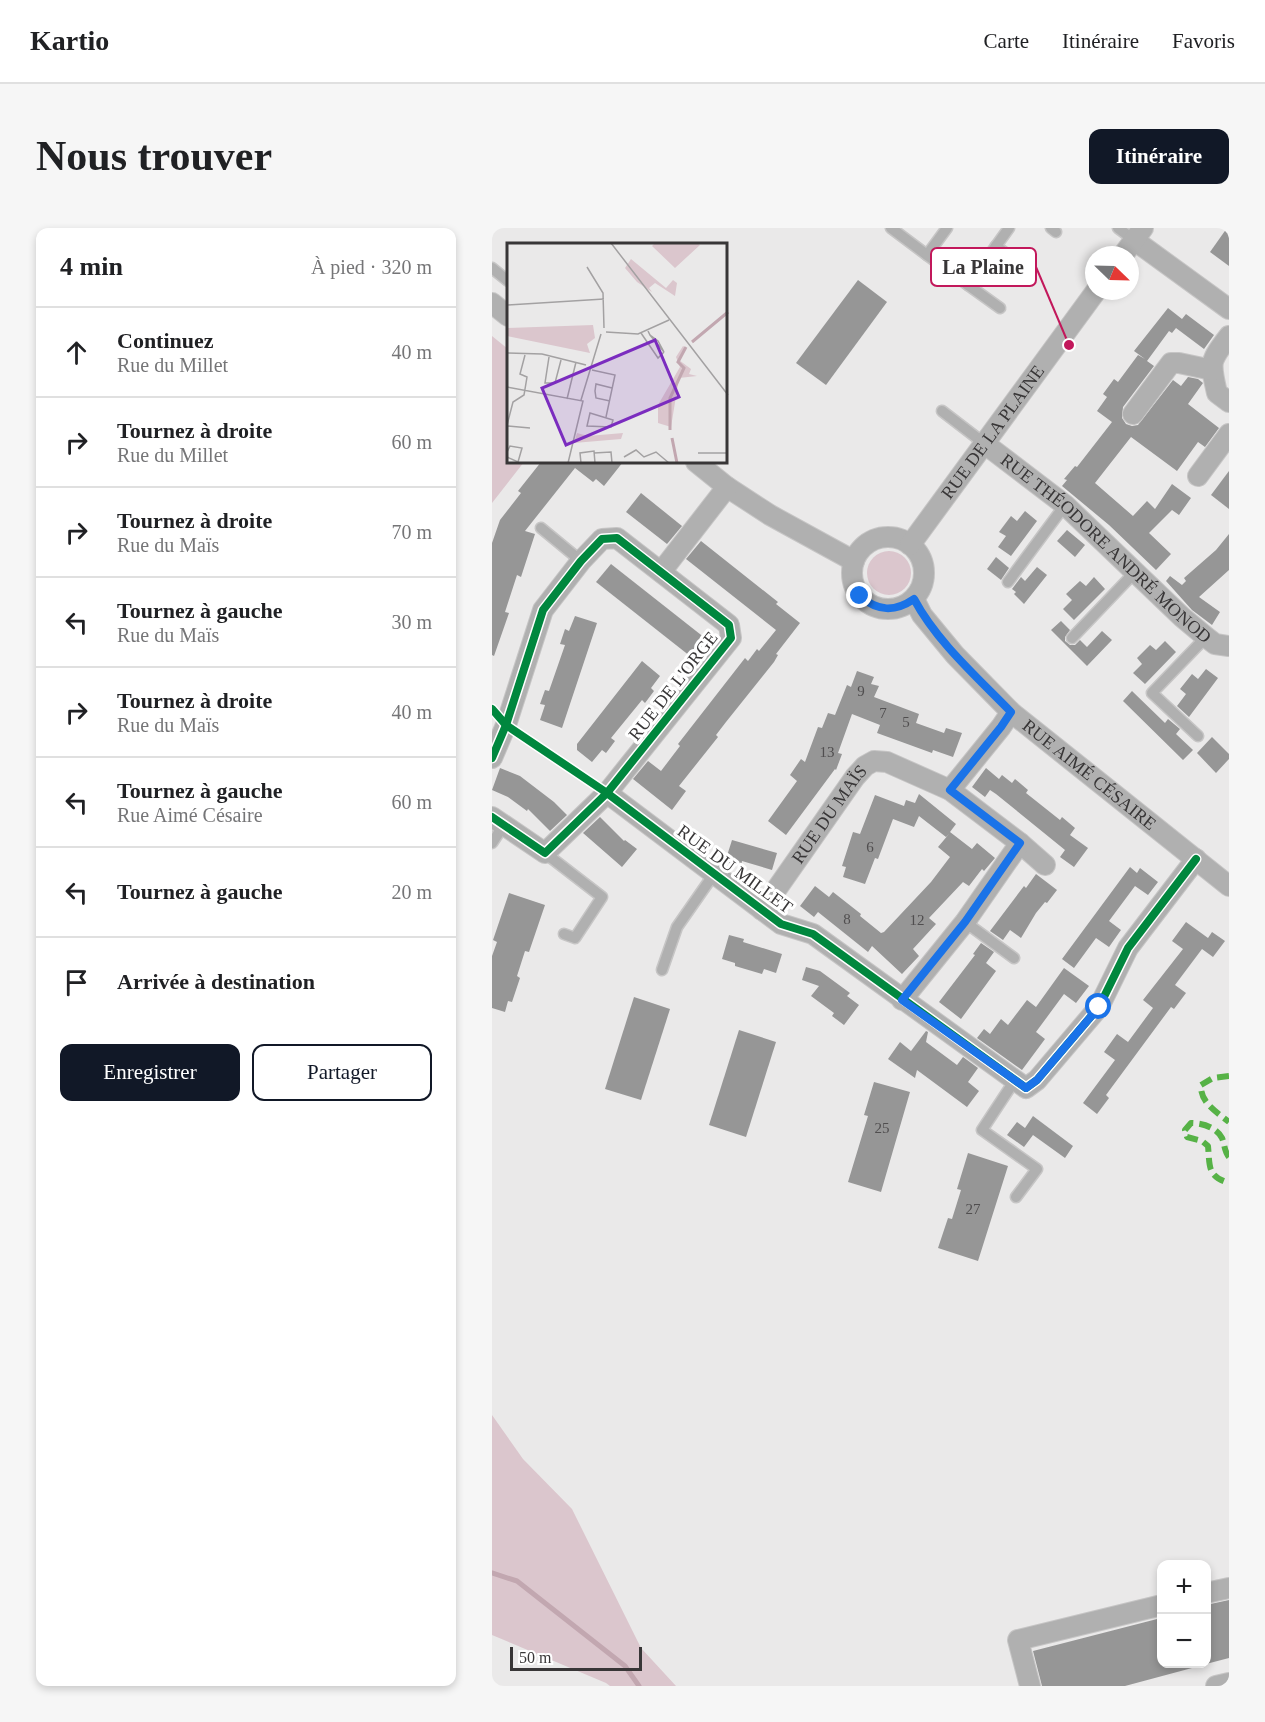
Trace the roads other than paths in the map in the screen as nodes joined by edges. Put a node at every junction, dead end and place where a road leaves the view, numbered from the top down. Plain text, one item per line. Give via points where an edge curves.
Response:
1 (891, 228) edge
2 (947, 228) edge
3 (1009, 228) edge
4 (1130, 238) edge
5 (996, 246) junction
6 (927, 255) junction
7 (492, 268) edge
8 (1027, 270) dead end
9 (507, 279) edge
10 (968, 285) junction
11 (1089, 300) edge
12 (492, 303) edge
13 (1000, 308) dead end
14 (1229, 309) edge
15 (507, 315) edge
16 (1229, 336) edge
17 (1212, 370) junction
18 (1229, 402) edge
19 (942, 411) dead end
20 (1133, 414) dead end
21 (1229, 434) edge
22 (985, 444) junction
23 (698, 464) edge
24 (1198, 476) dead end
25 (727, 487) junction
26 (1065, 505) junction
27 (541, 528) dead end
28 (910, 545) junction
29 (581, 561) junction
30 (854, 561) junction
31 (1136, 571) junction
32 (661, 572) junction
33 (1008, 582) dead end
34 (914, 599) junction
35 (1206, 637) junction
36 (1072, 638) dead end
37 (1229, 646) edge
38 (1011, 712) junction
39 (1198, 736) dead end
40 (492, 758) edge
41 (950, 790) junction
42 (607, 793) junction
43 (498, 821) edge
44 (492, 843) edge
45 (1020, 843) junction
46 (545, 853) junction
47 (1196, 859) junction
48 (1045, 865) dead end
49 (714, 874) junction
50 (1229, 886) edge
51 (762, 910) junction
52 (965, 922) junction
53 (564, 934) dead end
54 (1014, 958) dead end
55 (662, 970) dead end
56 (902, 1000) junction
57 (1015, 1080) junction
58 (1017, 1197) dead end
59 (1229, 1588) edge
60 (1211, 1592) edge
61 (1157, 1606) edge
62 (1229, 1683) edge
63 (1030, 1686) edge
64 (1216, 1686) edge

1 - 6 lane
2 - 6 lane
3 - 5 lane
4 - 14 street
5 - 8 lane
5 - 10 lane
6 - 10 lane
7 - 9 lane
10 - 13 lane
11 - 22 street, RUE DE LA PLAINE
12 - 15 street
16 - 17 street via 1214,356
17 - 18 street via 1217,393
17 - 20 street via 1171,363
19 - 22 lane
21 - 24 street
22 - 26 street, RUE THÉODORE ANDRÉ MONOD
22 - 28 street, RUE DE LA PLAINE
23 - 25 street
25 - 30 street
25 - 32 street
26 - 31 street, RUE THÉODORE ANDRÉ MONOD
26 - 33 lane
27 - 29 lane
28 - 30 street via 889,537 878,539 860,551
28 - 34 street via 923,565 924,577
29 - 32 street, RUE DE L'ORGE via 602,539 617,538
29 - 40 street, RUE DE L'ORGE via 543,610
30 - 34 street via 854,585 869,604 892,609
31 - 35 street, RUE THÉODORE ANDRÉ MONOD
31 - 36 lane
32 - 42 street, RUE DE L'ORGE via 729,625 731,638
34 - 38 street, RUE AIMÉ CÉSAIRE via 955,655
35 - 37 street, RUE THÉODORE ANDRÉ MONOD via 1215,644
35 - 39 lane via 1152,693
38 - 41 street
38 - 47 street, RUE AIMÉ CÉSAIRE
41 - 45 street, RUE DU MAÏS
41 - 51 street, RUE DU MAÏS via 887,762 874,761 865,766
42 - 46 street, RUE DE L'ORGE
42 - 49 street, RUE DU MILLET
43 - 44 lane
43 - 46 street
45 - 48 street, RUE DU MAÏS
45 - 52 street
46 - 53 lane via 602,897 575,938
47 - 50 street, RUE AIMÉ CÉSAIRE
47 - 57 street via 1128,948 1099,1007 1037,1080 1026,1088
49 - 51 street, RUE DU MILLET
49 - 55 lane via 677,927
51 - 56 street, RUE DU MILLET via 781,924 813,934
52 - 54 lane
52 - 56 street
56 - 57 street, RUE DU MILLET
57 - 58 lane via 982,1130 1037,1169
59 - 60 street
61 - 63 street via 1018,1640
62 - 64 street

